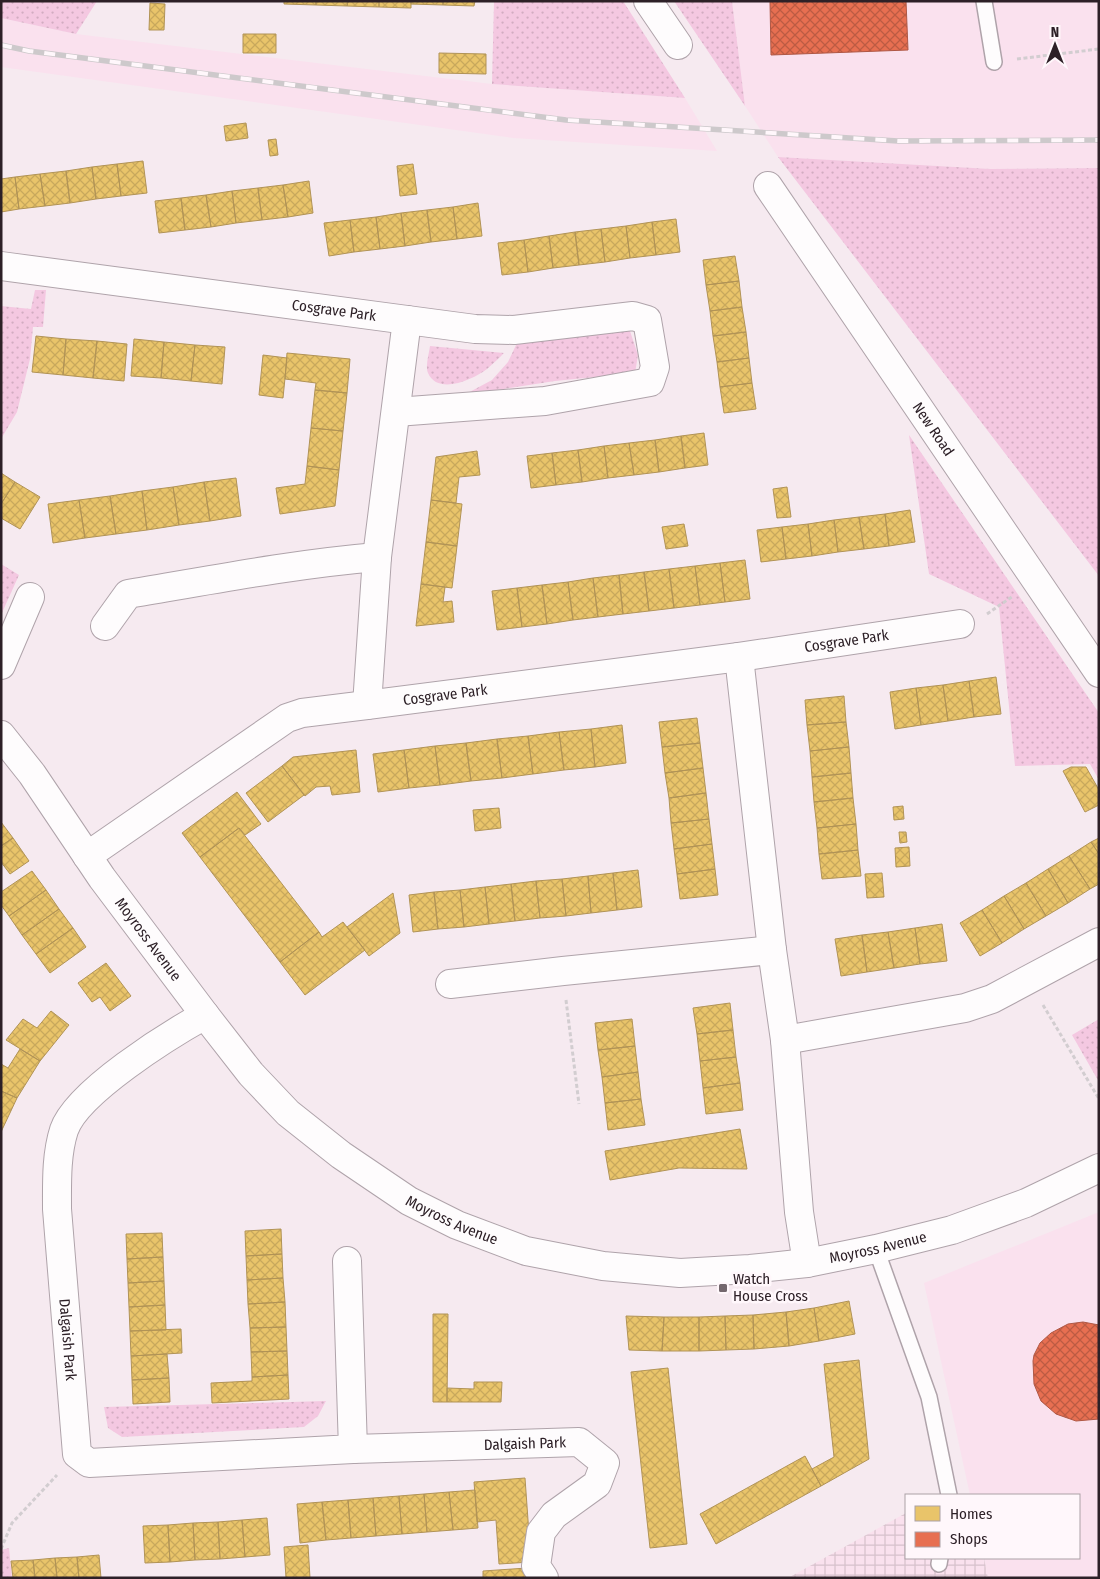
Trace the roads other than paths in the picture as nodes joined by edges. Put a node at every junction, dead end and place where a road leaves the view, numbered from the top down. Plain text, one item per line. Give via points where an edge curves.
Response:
1 (648, 1) edge
2 (984, 1) edge
3 (678, 45) dead end
4 (994, 62) road end
5 (768, 186) dead end
6 (1, 266) edge
7 (407, 320) junction
8 (396, 412) junction
9 (377, 557) junction
10 (30, 597) dead end
11 (960, 624) road end
12 (105, 626) dead end
13 (739, 657) junction
14 (1, 665) edge
15 (1099, 673) edge
16 (367, 705) junction
17 (1, 735) edge
18 (87, 856) junction
19 (1099, 942) edge
20 (772, 950) junction
21 (450, 984) dead end
22 (205, 1015) junction
23 (785, 1040) junction
24 (1099, 1168) edge
25 (876, 1249) junction
26 (348, 1261) dead end
27 (807, 1262) junction
28 (353, 1449) junction
29 (949, 1494) edge
30 (544, 1578) edge

1 - 3 street
2 - 4 lane
5 - 15 street, New Road
6 - 7 street, Cosgrave Park
7 - 8 street
7 - 8 street, Cosgrave Park via 475,329 514,330 633,316 647,320 655,367 650,382 545,401
8 - 9 street
9 - 12 street via 128,594
9 - 16 street
10 - 14 street
11 - 13 street, Cosgrave Park
13 - 16 street, Cosgrave Park
13 - 20 street
16 - 18 street, Cosgrave Park via 286,718
17 - 18 street, Moyross Avenue via 32,774
18 - 22 street, Moyross Avenue
19 - 23 street via 992,999 965,1008
20 - 21 street
20 - 23 street
22 - 27 street, Moyross Avenue via 251,1074 288,1113 341,1155 409,1201 456,1225 526,1251 603,1266 680,1273
22 - 28 street, Dalgaish Park via 97,1089 78,1107 65,1128 58,1167 57,1209 77,1454 89,1463
23 - 27 street via 799,1212
24 - 25 street, Moyross Avenue via 1017,1207 952,1230
25 - 27 street, Moyross Avenue
25 - 29 lane via 929,1397
26 - 28 street
28 - 30 street, Dalgaish Park via 579,1442 606,1462 597,1484 554,1515 541,1532 536,1566

